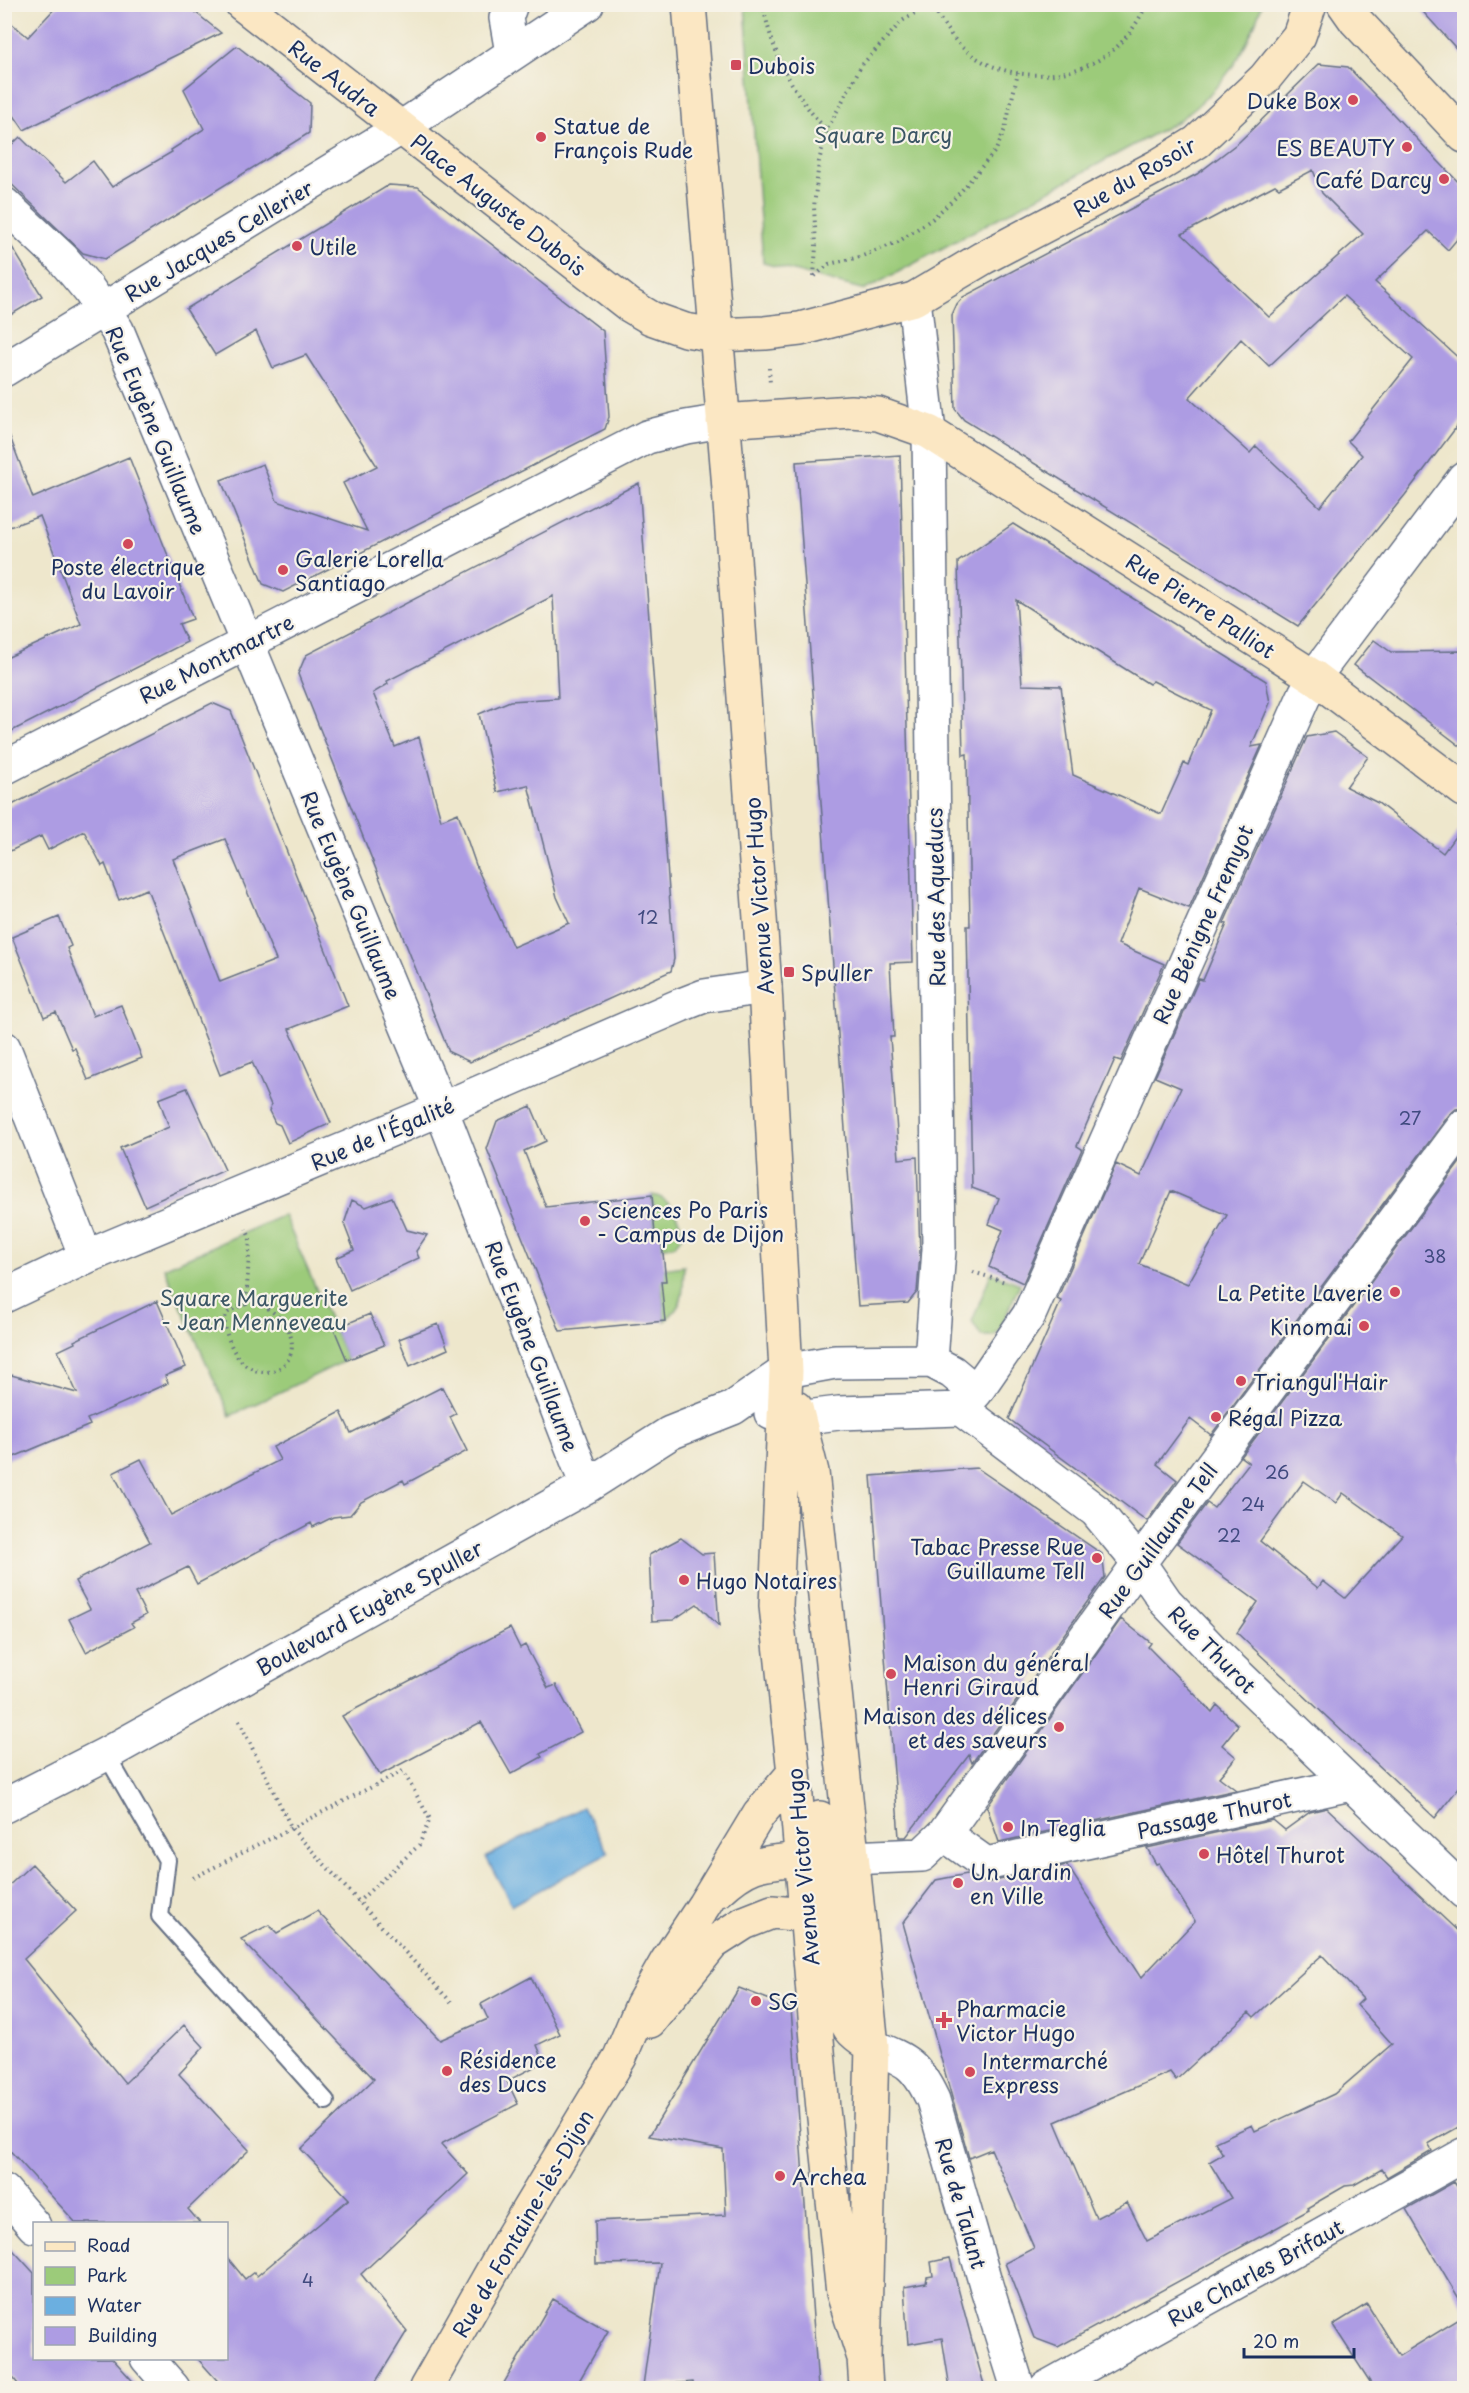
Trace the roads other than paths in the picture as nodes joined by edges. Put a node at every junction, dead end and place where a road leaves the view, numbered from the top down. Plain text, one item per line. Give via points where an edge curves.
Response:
1 (242, 4) edge
2 (511, 4) edge
3 (587, 4) edge
4 (689, 4) edge
5 (1310, 4) edge
6 (1344, 4) edge
7 (512, 53) junction
8 (400, 128) junction
9 (1464, 136) edge
10 (4, 204) edge
11 (914, 299) junction
12 (104, 310) junction
13 (716, 335) junction
14 (4, 370) edge
15 (723, 421) junction
16 (929, 432) junction
17 (1464, 478) edge
18 (247, 642) junction
19 (1314, 677) junction
20 (4, 768) edge
21 (1464, 790) edge
22 (765, 987) junction
23 (4, 1048) edge
24 (441, 1109) junction
25 (1464, 1126) edge
26 (86, 1257) junction
27 (4, 1296) edge
28 (931, 1361) junction
29 (786, 1371) junction
30 (968, 1400) junction
31 (734, 1408) junction
32 (791, 1417) junction
33 (587, 1486) junction
34 (781, 1519) junction
35 (1139, 1563) junction
36 (106, 1754) junction
37 (794, 1773) junction
38 (1351, 1784) junction
39 (4, 1806) edge
40 (944, 1834) junction
41 (826, 1859) junction
42 (1464, 1892) edge
43 (704, 1905) junction
44 (817, 1907) junction
45 (872, 2046) junction
46 (620, 2057) junction
47 (327, 2101) dead end
48 (1461, 2164) edge
49 (4, 2191) edge
50 (33, 2225) edge
51 (149, 2360) edge
52 (865, 2373) edge
53 (173, 2388) edge
54 (426, 2388) edge
55 (1018, 2388) edge
56 (1046, 2388) edge

1 - 8 main road, Rue Audra
2 - 7 street via 506,18
3 - 7 street, Place Auguste Dubois
4 - 13 main road, Avenue Victor Hugo
5 - 11 main road, Rue du Rosoir via 1299,36 1264,78 1197,142
6 - 9 main road
7 - 8 street, Place Auguste Dubois
8 - 12 street, Rue Jacques Cellerier
8 - 13 main road, Place Auguste Dubois via 629,305 685,330
10 - 12 street, Rue Eugène Guillaume via 62,258
11 - 13 main road, Place Auguste Dubois via 800,329
11 - 16 street, Rue des Aqueducs
12 - 14 street, Rue Jacques Cellerier
12 - 18 street, Rue Eugène Guillaume via 117,330
13 - 15 main road, Avenue Victor Hugo
15 - 16 main road, Rue Pierre Palliot via 860,413 878,414
15 - 18 street, Rue Montmartre via 647,437
15 - 22 main road, Avenue Victor Hugo
16 - 19 main road, Rue Pierre Palliot
16 - 28 street, Rue des Aqueducs via 939,1237
17 - 19 street, Rue Bénigne Fremyot
18 - 20 street, Rue Montmartre
18 - 24 street, Rue Eugène Guillaume
19 - 21 main road, Rue Pierre Palliot
19 - 30 street, Rue Bénigne Fremyot via 1029,1315
22 - 24 street, Rue de l'Égalité via 704,996
22 - 29 main road, Avenue Victor Hugo
23 - 26 street
24 - 26 street, Rue de l'Égalité
24 - 33 street, Rue Eugène Guillaume
25 - 35 street, Rue Guillaume Tell
26 - 27 street, Rue de l'Égalité
28 - 29 street via 835,1362
28 - 30 street, Rue Thurot via 952,1372
29 - 31 street, Boulevard Eugène Spuller
29 - 32 main road, Avenue Victor Hugo
30 - 32 street
30 - 35 street, Rue Thurot via 1096,1511
31 - 32 street, Boulevard Eugène Spuller
31 - 33 street, Boulevard Eugène Spuller via 670,1433
32 - 34 main road, Avenue Victor Hugo
32 - 41 main road, Avenue Victor Hugo via 812,1472
33 - 36 street, Boulevard Eugène Spuller
34 - 37 main road, Avenue Victor Hugo via 776,1606
34 - 41 main road
35 - 38 street, Rue Thurot via 1173,1610
35 - 40 street, Rue Guillaume Tell
36 - 39 street, Boulevard Eugène Spuller
36 - 47 lane via 167,1860 160,1916
37 - 41 main road, Avenue Victor Hugo
37 - 43 main road, Rue de Fontaine-lès-Dijon via 759,1814
38 - 40 street, Passage Thurot via 986,1864
38 - 42 street, Rue Thurot
40 - 41 street, Rue Guillaume Tell via 922,1855
41 - 43 main road, Rue de Fontaine-lès-Dijon via 753,1865 733,1877
41 - 44 main road, Avenue Victor Hugo
41 - 44 main road
41 - 45 main road, Avenue Victor Hugo
43 - 46 main road, Rue de Fontaine-lès-Dijon via 642,2005
44 - 45 main road via 844,2023
44 - 46 main road, Rue de Fontaine-lès-Dijon via 772,1912 744,1923 713,1943
44 - 52 main road, Avenue Victor Hugo via 823,2109 843,2293
45 - 52 main road, Avenue Victor Hugo
45 - 55 street, Rue de Talant via 909,2062 933,2100
46 - 54 main road, Rue de Fontaine-lès-Dijon
48 - 56 street, Rue Charles Brifaut
49 - 50 street
51 - 53 street

